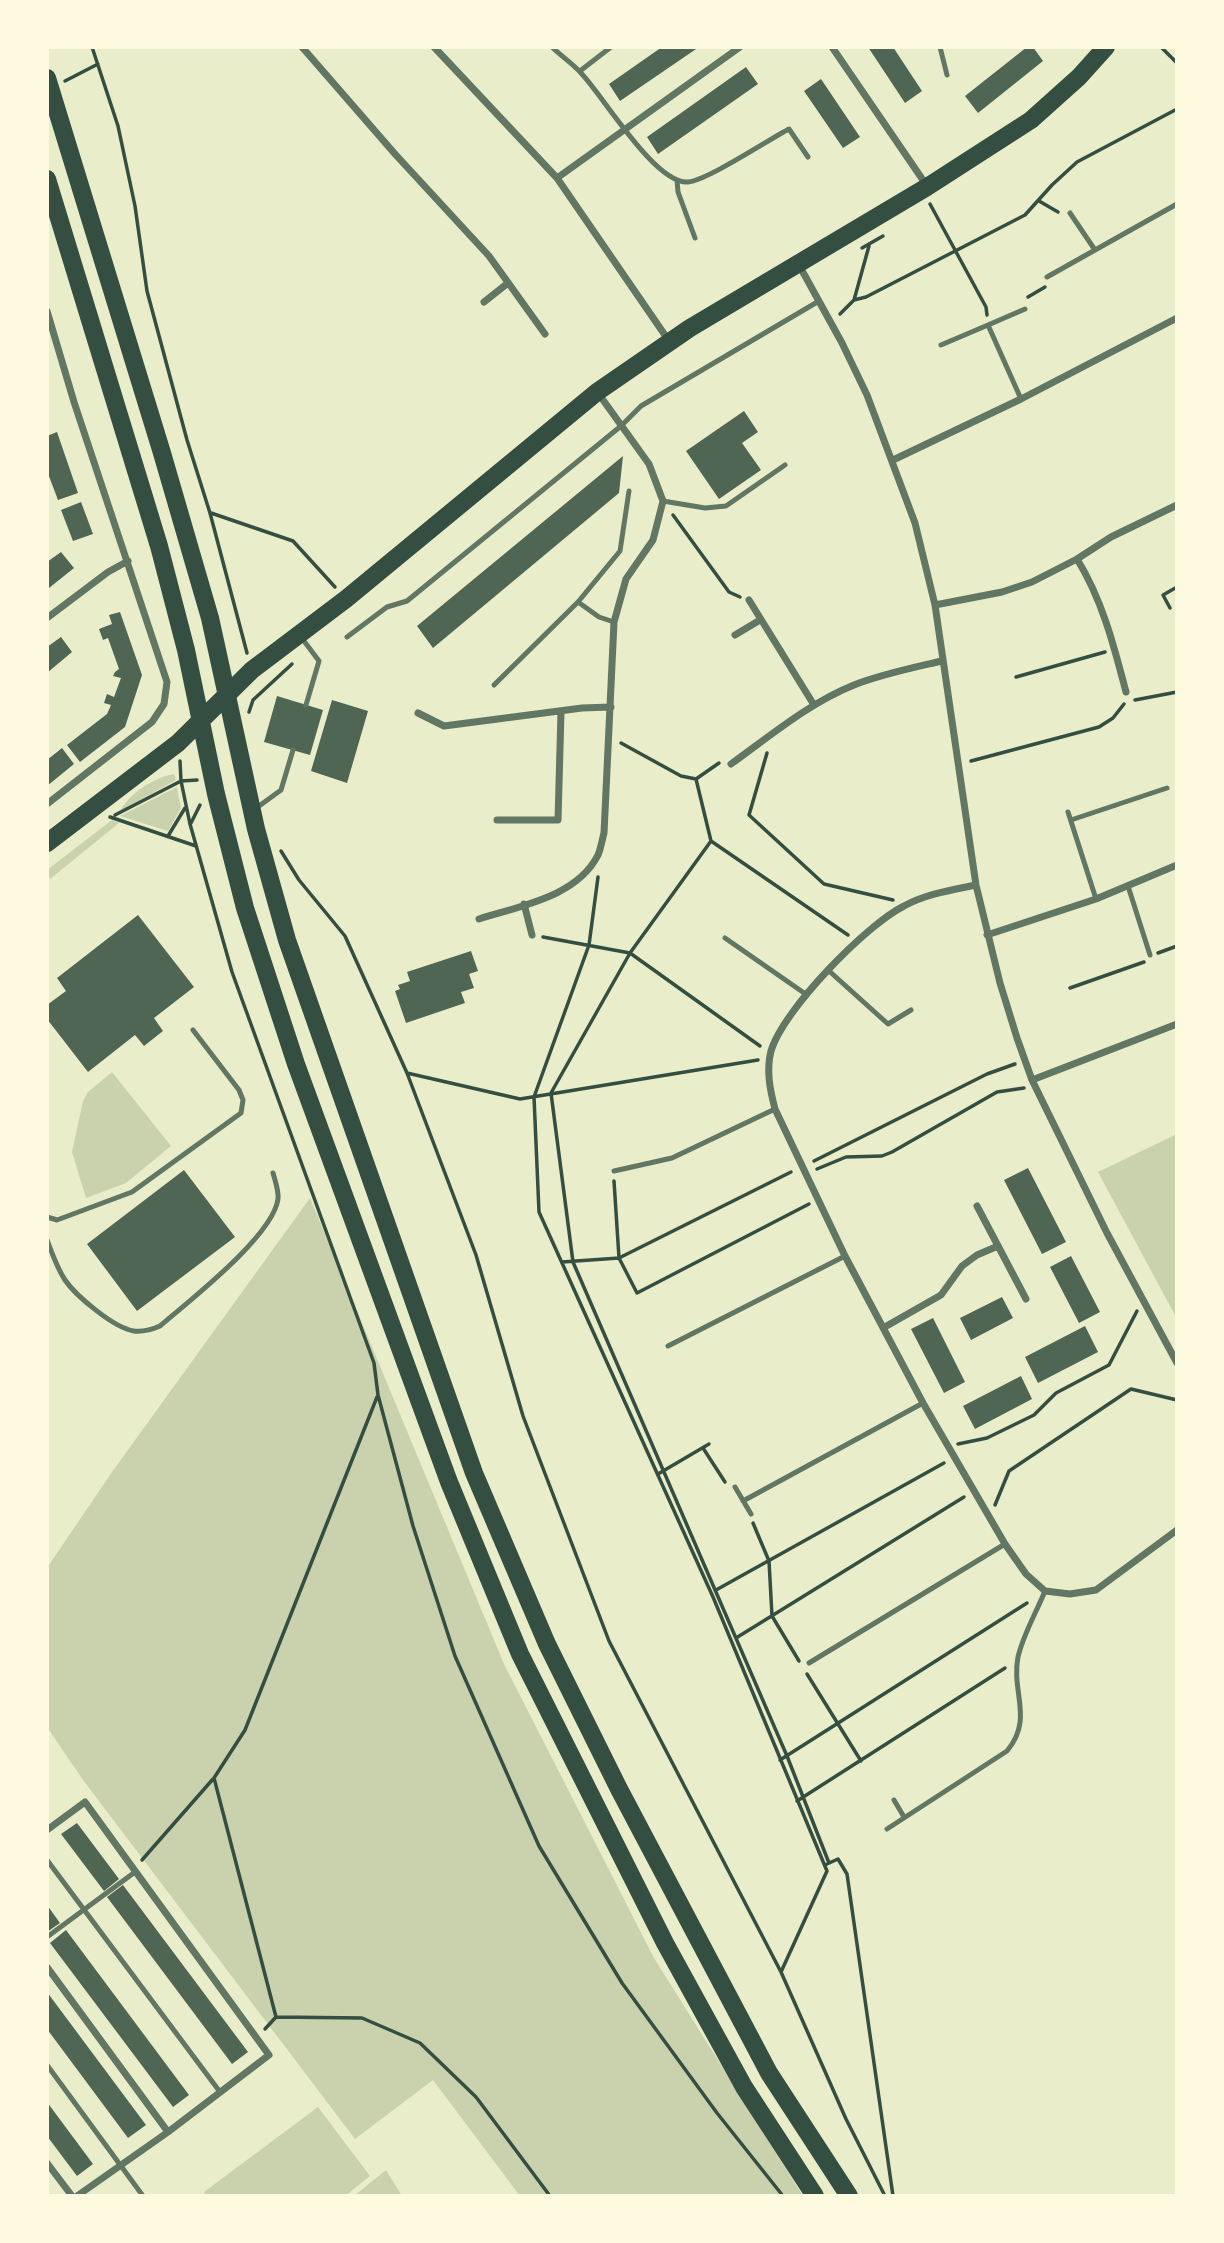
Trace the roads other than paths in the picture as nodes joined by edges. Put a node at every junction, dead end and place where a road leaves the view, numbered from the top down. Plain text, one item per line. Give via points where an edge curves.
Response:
1 (303, 47) edge
2 (434, 47) edge
3 (552, 47) edge
4 (611, 47) edge
5 (740, 47) edge
6 (832, 47) edge
7 (940, 47) edge
8 (1106, 47) edge
9 (580, 71) junction
10 (947, 75) dead end
11 (49, 83) edge
12 (627, 130) junction
13 (808, 156) dead end
14 (557, 178) junction
15 (47, 179) edge
16 (677, 180) junction
17 (925, 188) junction
18 (1177, 204) edge
19 (1070, 213) road end
20 (695, 238) dead end
21 (1095, 250) junction
22 (797, 263) junction
23 (1047, 277) road end
24 (509, 283) junction
25 (819, 301) junction
26 (484, 302) dead end
27 (1025, 309) road end
28 (47, 311) edge
29 (1177, 318) edge
30 (988, 325) junction
31 (545, 334) dead end
32 (669, 341) junction
33 (941, 345) dead end
34 (597, 392) junction
35 (1021, 399) junction
36 (621, 426) junction
37 (893, 460) junction
38 (785, 465) dead end
39 (629, 491) dead end
40 (663, 501) junction
41 (1177, 505) edge
42 (1077, 559) junction
43 (128, 561) junction
44 (749, 600) road end
45 (578, 603) junction
46 (935, 605) junction
47 (47, 618) edge
48 (760, 620) junction
49 (614, 622) junction
50 (299, 635) junction
51 (735, 635) dead end
52 (347, 637) dead end
53 (942, 661) junction
54 (494, 685) dead end
55 (1126, 692) road end
56 (227, 695) junction
57 (306, 705) dead end
58 (814, 705) junction
59 (611, 707) junction
60 (561, 712) junction
61 (418, 713) dead end
62 (200, 721) junction
63 (293, 750) dead end
64 (731, 764) road end
65 (1167, 788) dead end
66 (47, 804) edge
67 (252, 811) junction
68 (1068, 812) dead end
69 (497, 820) dead end
70 (1071, 820) junction
71 (47, 843) edge
72 (1177, 865) edge
73 (976, 885) junction
74 (1128, 886) junction
75 (1096, 898) junction
76 (524, 904) junction
77 (479, 919) dead end
78 (532, 935) road end
79 (987, 935) junction
80 (725, 938) dead end
81 (1150, 955) road end
82 (828, 970) junction
83 (807, 995) junction
84 (912, 1010) dead end
85 (1177, 1024) edge
86 (193, 1030) dead end
87 (1034, 1084) junction
88 (775, 1109) junction
89 (614, 1171) road end
90 (273, 1172) dead end
91 (977, 1206) dead end
92 (47, 1217) edge
93 (47, 1240) edge
94 (998, 1246) junction
95 (845, 1256) junction
96 (1026, 1299) dead end
97 (883, 1328) junction
98 (668, 1346) dead end
99 (1177, 1363) edge
100 (923, 1403) junction
101 (735, 1487) road end
102 (743, 1501) junction
103 (751, 1514) road end
104 (1177, 1530) edge
105 (1005, 1544) junction
106 (1045, 1591) junction
107 (809, 1664) dead end
108 (894, 1800) dead end
109 (904, 1817) junction
110 (887, 1829) dead end
111 (47, 1830) edge
112 (47, 1860) edge
113 (134, 1871) junction
114 (84, 1910) junction
115 (47, 1937) edge
116 (47, 1967) edge
117 (47, 2065) edge
118 (220, 2092) junction
119 (167, 2132) junction
120 (47, 2163) edge
121 (121, 2165) junction
122 (72, 2196) edge
123 (77, 2196) edge
124 (143, 2196) edge
125 (814, 2196) edge
126 (849, 2196) edge

1 - 24 street
2 - 14 street
3 - 9 lane
4 - 9 lane
5 - 12 street
6 - 17 street
7 - 10 lane
8 - 17 main road via 1031,120
9 - 12 lane
11 - 56 main road via 166,466
12 - 14 street
12 - 16 lane via 645,156
13 - 16 lane via 789,129 705,177
14 - 32 street
15 - 62 main road via 159,546
16 - 20 lane
17 - 22 main road
18 - 21 lane
19 - 21 lane
21 - 23 lane
22 - 25 street
22 - 32 main road
24 - 26 street
24 - 31 street
25 - 36 lane via 642,406
25 - 37 street via 867,395
27 - 30 lane
28 - 43 street
29 - 35 street
30 - 33 lane
30 - 35 lane
32 - 34 main road
34 - 36 street
34 - 50 main road
35 - 37 street
36 - 40 street via 649,464
36 - 52 lane via 407,601 387,607
37 - 46 street via 915,523
38 - 40 lane via 726,506 705,508
39 - 45 lane via 620,551
40 - 49 street via 653,540 626,579
41 - 42 street
42 - 46 street via 1002,592
42 - 55 street via 1089,579
43 - 47 street
43 - 66 street via 167,682 164,704 152,722
44 - 48 street
45 - 49 lane
45 - 54 lane
46 - 53 street
48 - 51 street
48 - 58 street
49 - 59 street
50 - 56 main road
50 - 57 lane via 320,660
53 - 58 street via 878,677
53 - 73 street
56 - 62 main road
56 - 67 main road
58 - 64 street
59 - 60 street
59 - 76 street via 604,833 597,855 575,882
60 - 61 street via 444,726
60 - 69 street via 558,820
62 - 71 main road
62 - 125 main road via 246,908 296,1064 449,1482 520,1654 665,1943 744,2087
63 - 67 lane via 281,790
65 - 70 lane
67 - 126 main road via 287,940 460,1434 547,1644 631,1814 769,2073
68 - 70 lane
70 - 75 lane
72 - 74 street
73 - 79 street
73 - 82 street via 909,903 856,940
74 - 75 street
74 - 81 lane
75 - 79 street
76 - 77 street
76 - 78 street
79 - 87 street
80 - 83 lane
82 - 83 street
82 - 84 lane via 888,1024
83 - 88 street via 781,1030 771,1055 770,1091
85 - 87 street
86 - 92 lane via 239,1090 241,1113 132,1192 57,1220
87 - 99 street
88 - 89 lane via 672,1158
88 - 95 street
90 - 93 lane via 278,1199 250,1247 160,1326 146,1331 131,1331 76,1293 64,1279
91 - 94 street
94 - 96 street
94 - 97 street via 962,1266 941,1295
95 - 97 street
95 - 98 lane
97 - 100 street
100 - 102 lane
100 - 105 street
101 - 102 lane
102 - 103 lane
104 - 106 street via 1096,1590
105 - 106 street
105 - 107 lane
106 - 109 lane via 1018,1659 1021,1714 1016,1741
108 - 109 lane
109 - 110 lane
111 - 113 street via 85,1802
112 - 114 lane
113 - 114 lane
113 - 118 street via 269,2055
114 - 115 lane
114 - 118 lane
116 - 119 street
117 - 121 lane
118 - 119 street
119 - 121 street
120 - 122 street
121 - 123 street
121 - 124 lane

